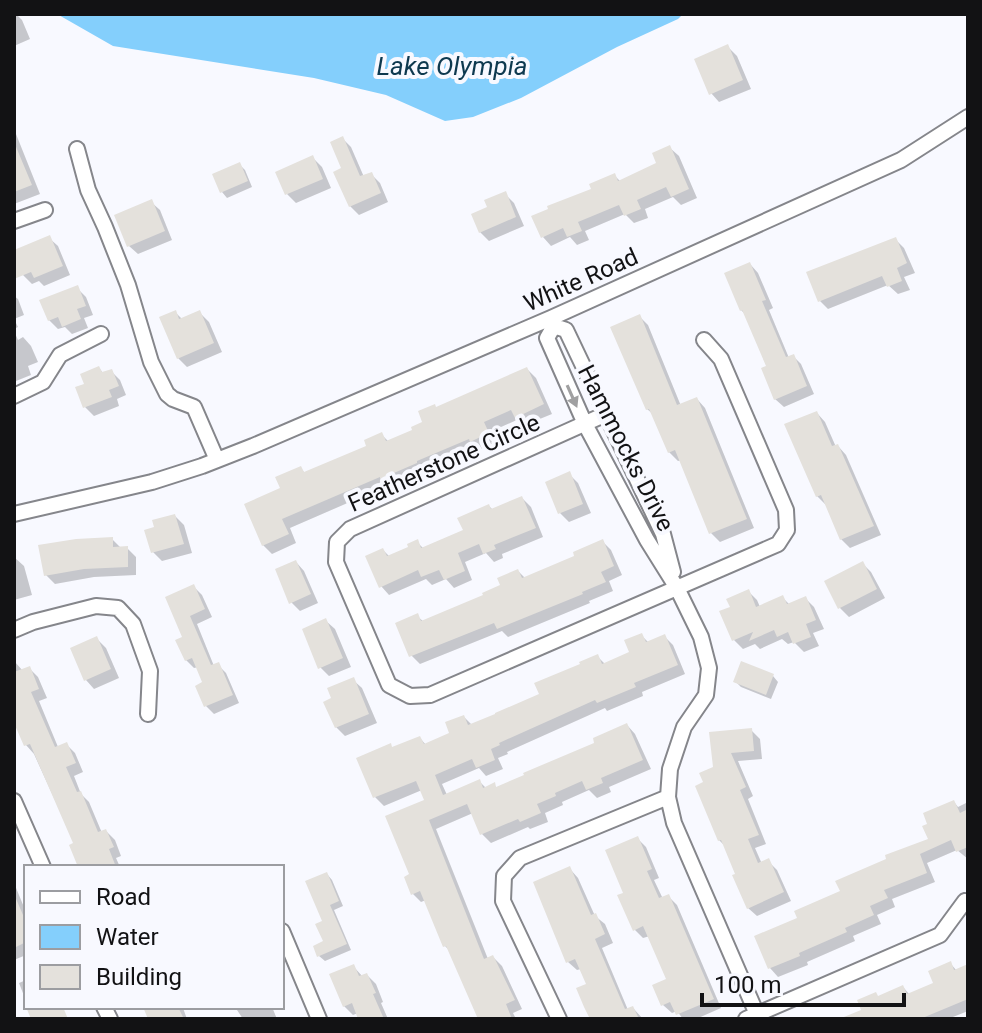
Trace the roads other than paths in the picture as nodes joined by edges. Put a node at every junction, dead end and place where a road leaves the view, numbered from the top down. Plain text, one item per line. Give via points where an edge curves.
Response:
1 (968, 117) edge
2 (77, 149) dead end
3 (45, 210) dead end
4 (14, 221) edge
5 (553, 322) junction
6 (101, 334) dead end
7 (704, 340) dead end
8 (14, 396) edge
9 (606, 414) junction
10 (585, 424) junction
11 (210, 463) junction
12 (14, 514) edge
13 (677, 588) junction
14 (14, 630) edge
15 (148, 714) dead end
16 (668, 797) junction
17 (14, 801) edge
18 (42, 865) edge
19 (965, 901) dead end
20 (284, 936) edge
21 (754, 1017) edge
22 (319, 1019) edge
23 (559, 1019) edge

1 - 5 street, White Road via 901,160
2 - 11 street via 151,362 167,394 194,407
3 - 4 street
5 - 9 street, Hammocks Drive via 566,330
5 -> 10 street, Hammocks Drive via 547,338
5 - 11 street, White Road
6 - 8 street via 60,355 43,382
7 - 13 street via 721,359 786,510 787,530 778,544
9 - 10 street, Featherstone Circle
9 - 13 street, Hammocks Drive via 663,534
10 - 13 street, Hammocks Drive
10 - 13 street, Featherstone Circle via 350,529 337,542 336,562 389,685 410,696 430,695
11 - 12 street, White Road
13 - 16 street, Hammocks Drive via 701,637 709,668 706,695 684,727 670,769
14 - 15 street via 96,606 118,608 133,624 150,671
16 - 21 street, Hammocks Drive
16 - 23 street via 520,858 504,876 503,901
17 - 18 street
19 - 21 street via 940,935
20 - 22 street

